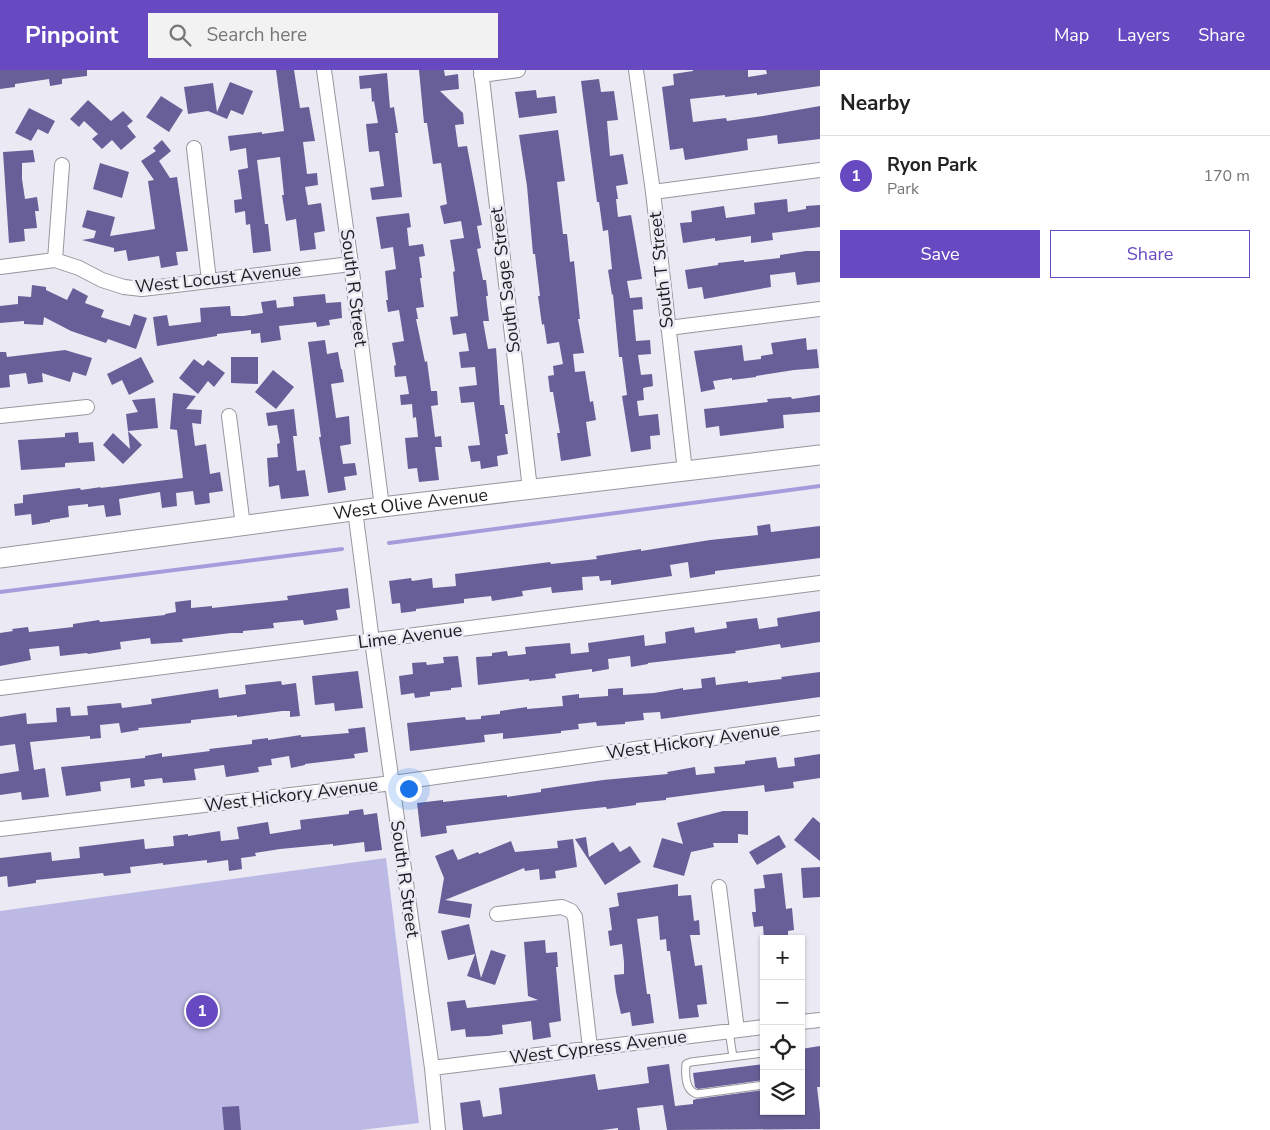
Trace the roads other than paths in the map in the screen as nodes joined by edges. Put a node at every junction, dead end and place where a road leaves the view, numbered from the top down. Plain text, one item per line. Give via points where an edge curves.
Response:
1 (324, 70) edge
2 (518, 70) edge
3 (636, 70) edge
4 (481, 73) edge
5 (194, 148) dead end
6 (62, 165) dead end
7 (820, 170) edge
8 (653, 192) junction
9 (56, 260) junction
10 (351, 264) junction
11 (0, 267) edge
12 (209, 281) junction
13 (820, 309) edge
14 (668, 328) junction
15 (87, 407) dead end
16 (0, 416) edge
17 (229, 416) dead end
18 (820, 455) edge
19 (685, 471) junction
20 (530, 489) junction
21 (382, 506) junction
22 (355, 510) junction
23 (243, 526) junction
24 (0, 558) edge
25 (820, 583) edge
26 (372, 641) junction
27 (0, 688) edge
28 (820, 723) edge
29 (393, 783) junction
30 (0, 829) edge
31 (719, 887) dead end
32 (497, 914) dead end
33 (820, 1020) edge
34 (805, 1022) edge
35 (760, 1028) edge
36 (733, 1031) junction
37 (590, 1048) junction
38 (760, 1054) edge
39 (733, 1057) junction
40 (432, 1068) junction
41 (760, 1086) edge
42 (438, 1130) edge

1 - 10 street, South R Street
2 - 4 street
3 - 8 street, South T Street
4 - 20 street, South Sage Street
5 - 12 street
6 - 9 street
7 - 8 street
8 - 14 street, South T Street
9 - 11 street, West Locust Avenue
9 - 12 street, West Locust Avenue via 124,287 142,289
10 - 12 street, West Locust Avenue
10 - 21 street, South R Street
13 - 14 street
14 - 19 street, South T Street
15 - 16 street
17 - 23 street
18 - 19 street, West Olive Avenue
19 - 20 street, West Olive Avenue
20 - 21 street, West Olive Avenue
21 - 22 street, West Olive Avenue
22 - 23 street, West Olive Avenue
22 - 26 street, South R Street
23 - 24 street, West Olive Avenue
25 - 26 street, Lime Avenue
26 - 27 street, Lime Avenue
26 - 29 street, South R Street
28 - 29 street, West Hickory Avenue
29 - 30 street, West Hickory Avenue
29 - 40 street, South R Street
31 - 36 street
32 - 37 street via 562,907 571,911 575,917
33 - 34 street
35 - 36 street, West Cypress Avenue
36 - 37 street, West Cypress Avenue
36 - 39 lane
37 - 40 street, West Cypress Avenue
38 - 39 lane
39 - 41 lane via 686,1064 691,1092 697,1094
40 - 42 street, South R Street

